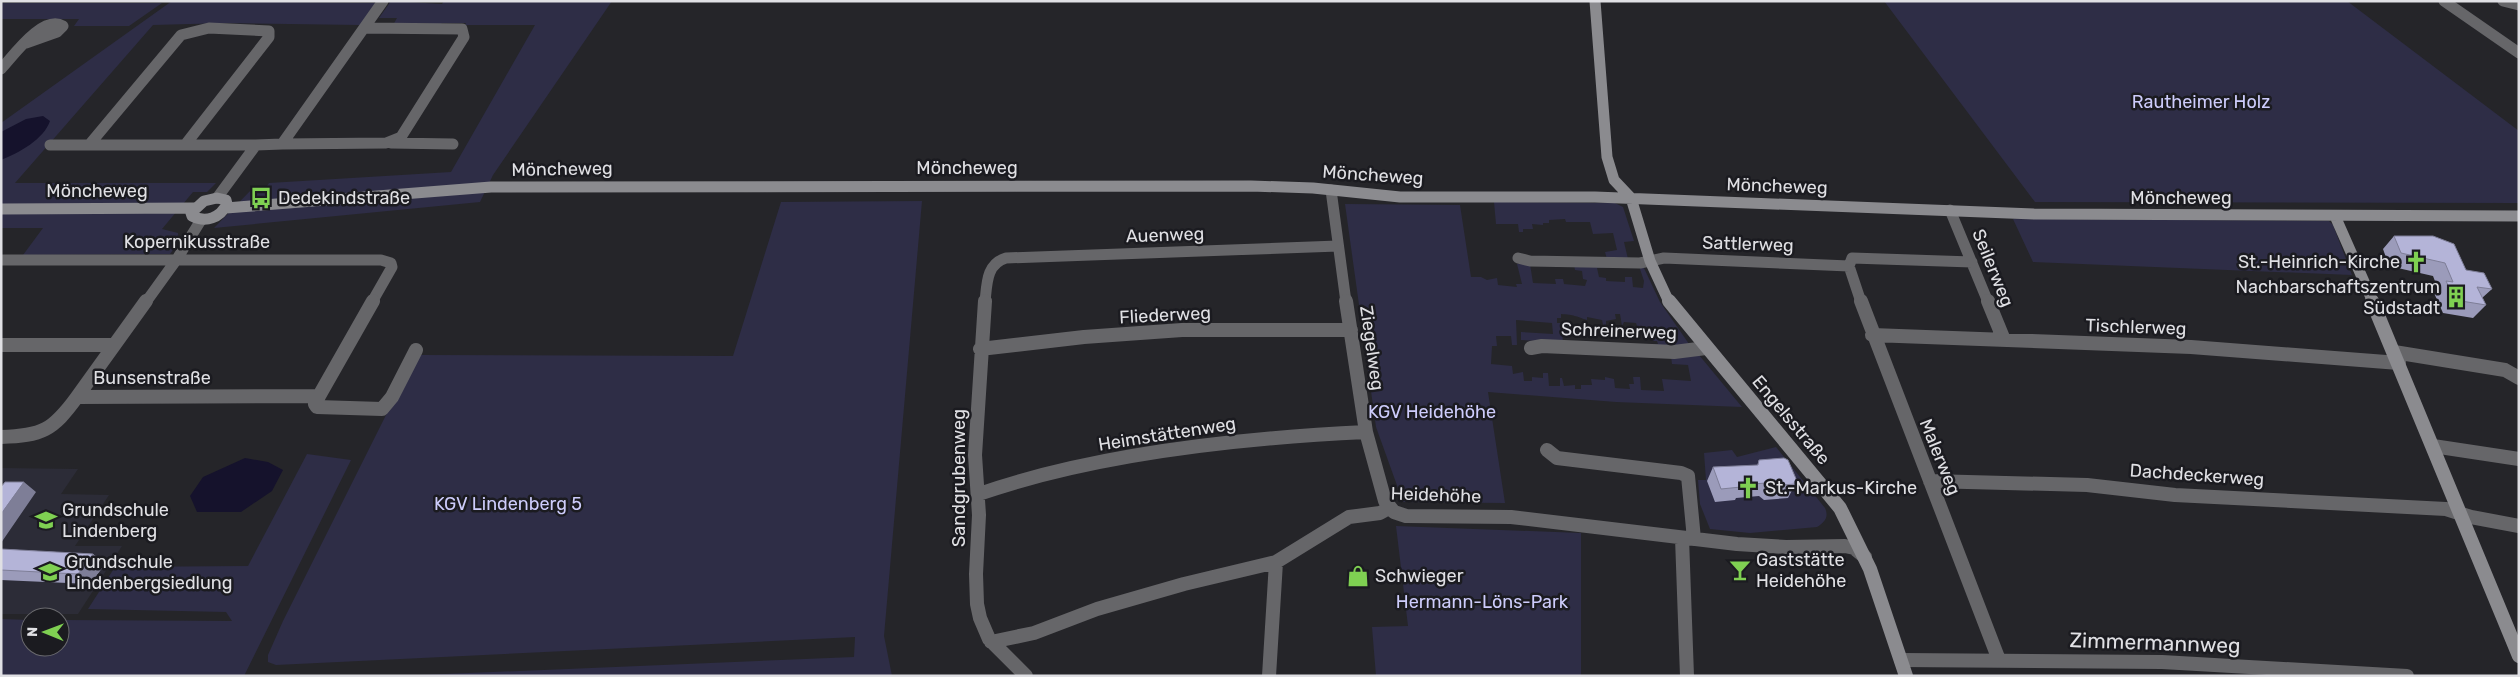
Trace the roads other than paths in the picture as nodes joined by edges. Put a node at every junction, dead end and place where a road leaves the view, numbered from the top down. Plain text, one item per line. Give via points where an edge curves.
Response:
1 (383, 1) edge
2 (1595, 1) edge
3 (2444, 1) edge
4 (2503, 1) edge
5 (2518, 5) edge
6 (364, 28) junction
7 (26, 43) dead end
8 (2519, 53) edge
9 (1, 69) edge
10 (386, 143) junction
11 (282, 144) junction
12 (453, 144) dead end
13 (50, 145) dead end
14 (89, 145) junction
15 (185, 145) junction
16 (256, 145) junction
17 (1331, 190) junction
18 (217, 198) junction
19 (1631, 198) junction
20 (194, 208) junction
21 (226, 208) junction
22 (1, 209) edge
23 (1950, 210) junction
24 (2335, 216) junction
25 (2519, 216) edge
26 (201, 220) junction
27 (1338, 246) junction
28 (1518, 258) dead end
29 (177, 259) junction
30 (1, 260) edge
31 (1650, 261) junction
32 (1972, 262) junction
33 (994, 264) joint
34 (1849, 266) junction
35 (1351, 330) junction
36 (1872, 335) junction
37 (2004, 340) junction
38 (1, 345) edge
39 (114, 345) junction
40 (980, 348) junction
41 (1531, 348) dead end
42 (1706, 348) junction
43 (416, 350) dead end
44 (2396, 357) junction
45 (2519, 378) edge
46 (319, 396) junction
47 (76, 397) junction
48 (1366, 432) junction
49 (2, 437) edge
50 (2433, 446) junction
51 (1547, 450) dead end
52 (2519, 459) edge
53 (1930, 481) junction
54 (979, 494) junction
55 (1389, 508) junction
56 (2460, 512) junction
57 (2519, 526) edge
58 (1688, 538) junction
59 (1867, 559) junction
60 (1276, 562) junction
61 (991, 642) junction
62 (2519, 656) edge
63 (1901, 660) junction
64 (2000, 660) junction
65 (1026, 676) edge
66 (1269, 676) edge
67 (1687, 676) edge
68 (1906, 676) edge
69 (2407, 676) edge

1 - 6 street
2 - 19 main road via 1607,157 1611,177
3 - 8 street
4 - 5 street
6 - 10 street via 462,29 464,37 401,137
6 - 11 street
7 - 9 street
10 - 11 street
10 - 12 street
11 - 16 street
13 - 14 street
14 - 15 street
14 - 15 street via 180,35 199,29 262,28 269,31 269,37
15 - 16 street
16 - 18 street
17 - 19 main road, Möncheweg via 1400,197
17 - 21 main road, Möncheweg via 1251,186 555,186 452,190
17 - 27 street, Ziegelweg
18 - 20 main road, Möncheweg
18 - 21 main road via 226,200
19 - 23 main road, Möncheweg
19 - 31 main road, Engelsstraße
20 - 22 main road, Möncheweg
20 - 26 main road via 192,216
21 - 26 main road, Möncheweg
23 - 24 main road, Möncheweg via 2052,215
23 - 32 street, Seilerweg
24 - 25 main road, Möncheweg
24 - 44 main road
26 - 29 street
27 - 33 street, Auenweg via 1006,258
27 - 35 street, Ziegelweg
28 - 31 street, Sattlerweg via 1640,264
29 - 30 street, Kopernikusstraße
29 - 39 street
29 - 46 street, Kopernikusstraße via 391,262 390,272
31 - 34 street, Sattlerweg via 1664,258
31 - 42 main road, Engelsstraße via 1670,304
32 - 34 street, Sattlerweg via 1852,258
32 - 37 street, Seilerweg
33 - 40 street, Sandgrubenweg via 989,276
34 - 36 street, Malerweg
35 - 40 street, Fliederweg via 1166,331
35 - 48 street, Ziegelweg
36 - 37 street, Tischlerweg
36 - 53 street, Malerweg
37 - 44 street, Tischlerweg
38 - 39 street
39 - 47 street
40 - 54 street, Sandgrubenweg via 975,469
41 - 42 street, Schreinerweg via 1674,352
42 - 59 main road, Engelsstraße via 1840,508
43 - 46 street via 388,404 382,409 317,407 315,404
44 - 45 street, Tischlerweg via 2505,370
44 - 50 main road
46 - 47 street, Bunsenstraße
47 - 49 street, Bunsenstraße via 57,425 34,436
48 - 54 street, Heimstättenweg via 1253,439 1184,448 1040,475
48 - 55 street, Ziegelweg via 1380,487
50 - 52 street
50 - 56 main road
51 - 58 street via 1557,458 1688,476
53 - 56 street, Dachdeckerweg via 2087,485 2175,494
53 - 64 street, Malerweg
54 - 61 street, Sandgrubenweg via 978,599 983,626
55 - 58 street, Heidehöhe via 1406,516 1511,517
55 - 60 street, Heidehöhe via 1380,513 1349,517
56 - 57 street, Dachdeckerweg
56 - 62 main road
58 - 59 street, Heidehöhe via 1776,546 1845,546 1854,548
58 - 67 street
59 - 63 main road, Engelsstraße
60 - 61 street, Heidehöhe via 1184,584 1097,610 1034,634
60 - 66 street
61 - 65 street, Sandgrubenweg
63 - 64 street, Zimmermannweg
63 - 68 main road, Engelsstraße
64 - 69 street, Zimmermannweg via 2162,662

